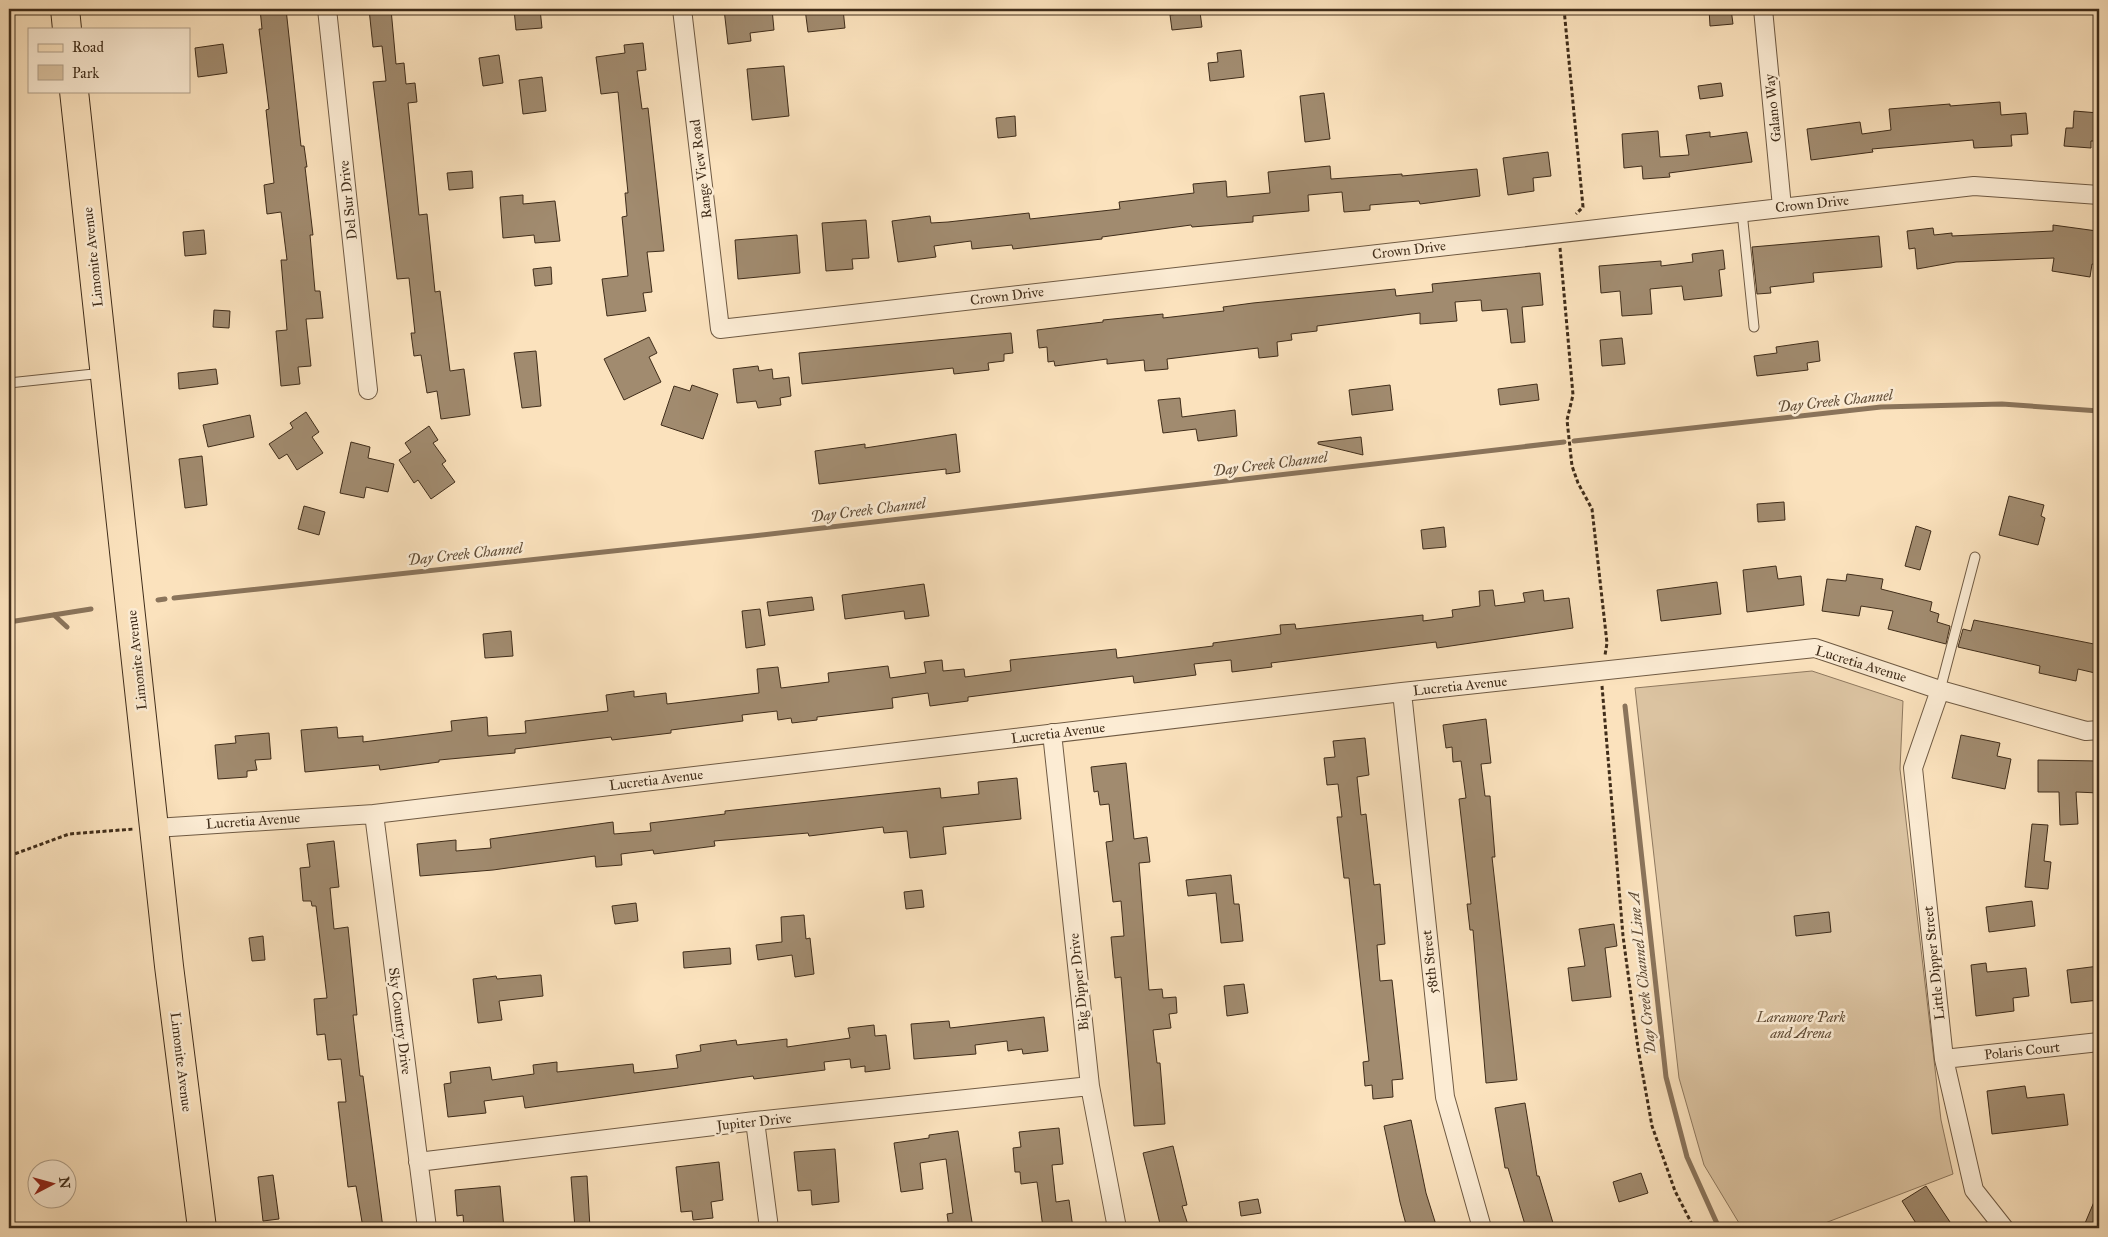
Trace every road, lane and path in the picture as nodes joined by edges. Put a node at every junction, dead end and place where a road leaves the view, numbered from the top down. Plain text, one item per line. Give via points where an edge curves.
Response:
1 (65, 9) edge
2 (327, 9) edge
3 (682, 9) edge
4 (1763, 9) edge
5 (67, 28) edge
6 (74, 92) edge
7 (2099, 195) edge
8 (1782, 207) junction
9 (1742, 212) junction
10 (1754, 327) dead end
11 (720, 330) joint
12 (106, 373) junction
13 (9, 383) edge
14 (368, 390) dead end
15 (1568, 420) dead end
16 (1974, 556) dead end
17 (1602, 670) junction
18 (1940, 690) junction
19 (1402, 692) junction
20 (2099, 730) edge
21 (1052, 733) junction
22 (374, 814) junction
23 (155, 828) junction
24 (9, 856) edge
25 (2099, 1042) edge
26 (1944, 1059) junction
27 (1090, 1086) junction
28 (756, 1121) junction
29 (418, 1162) junction
30 (202, 1228) edge
31 (427, 1228) edge
32 (769, 1228) edge
33 (1117, 1228) edge
34 (1482, 1228) edge
35 (1694, 1228) edge
36 (2004, 1228) edge

1 - 5 main road
2 - 14 street, Del Sur Drive
3 - 11 street, Range View Road
4 - 8 street, Galano Way
6 - 12 main road, Limonite Avenue
7 - 8 street, Crown Drive via 1974,186
8 - 9 street, Crown Drive
9 - 10 lane
9 - 11 street, Crown Drive
12 - 13 lane
12 - 23 main road, Limonite Avenue
15 - 17 path via 1572,466 1592,509 1607,643
16 - 18 lane
17 - 18 street, Lucretia Avenue via 1815,648
17 - 19 street, Lucretia Avenue
17 - 35 path via 1602,706 1623,936 1638,1048 1652,1126 1675,1191
18 - 20 street, Lucretia Avenue via 2086,731
18 - 26 street, Little Dipper Street via 1912,768
19 - 21 street, Lucretia Avenue
19 - 34 street, 58th Street via 1445,1097
21 - 22 street, Lucretia Avenue
21 - 27 street, Big Dipper Drive
22 - 23 street, Lucretia Avenue
22 - 29 street, Sky Country Drive
23 - 24 path via 69,834
23 - 30 main road, Limonite Avenue
25 - 26 street, Polaris Court
26 - 36 street, Little Dipper Street via 1974,1190
27 - 28 street, Jupiter Drive
27 - 33 street, Big Dipper Drive
28 - 29 street, Jupiter Drive
28 - 32 street
29 - 31 street, Sky Country Drive

